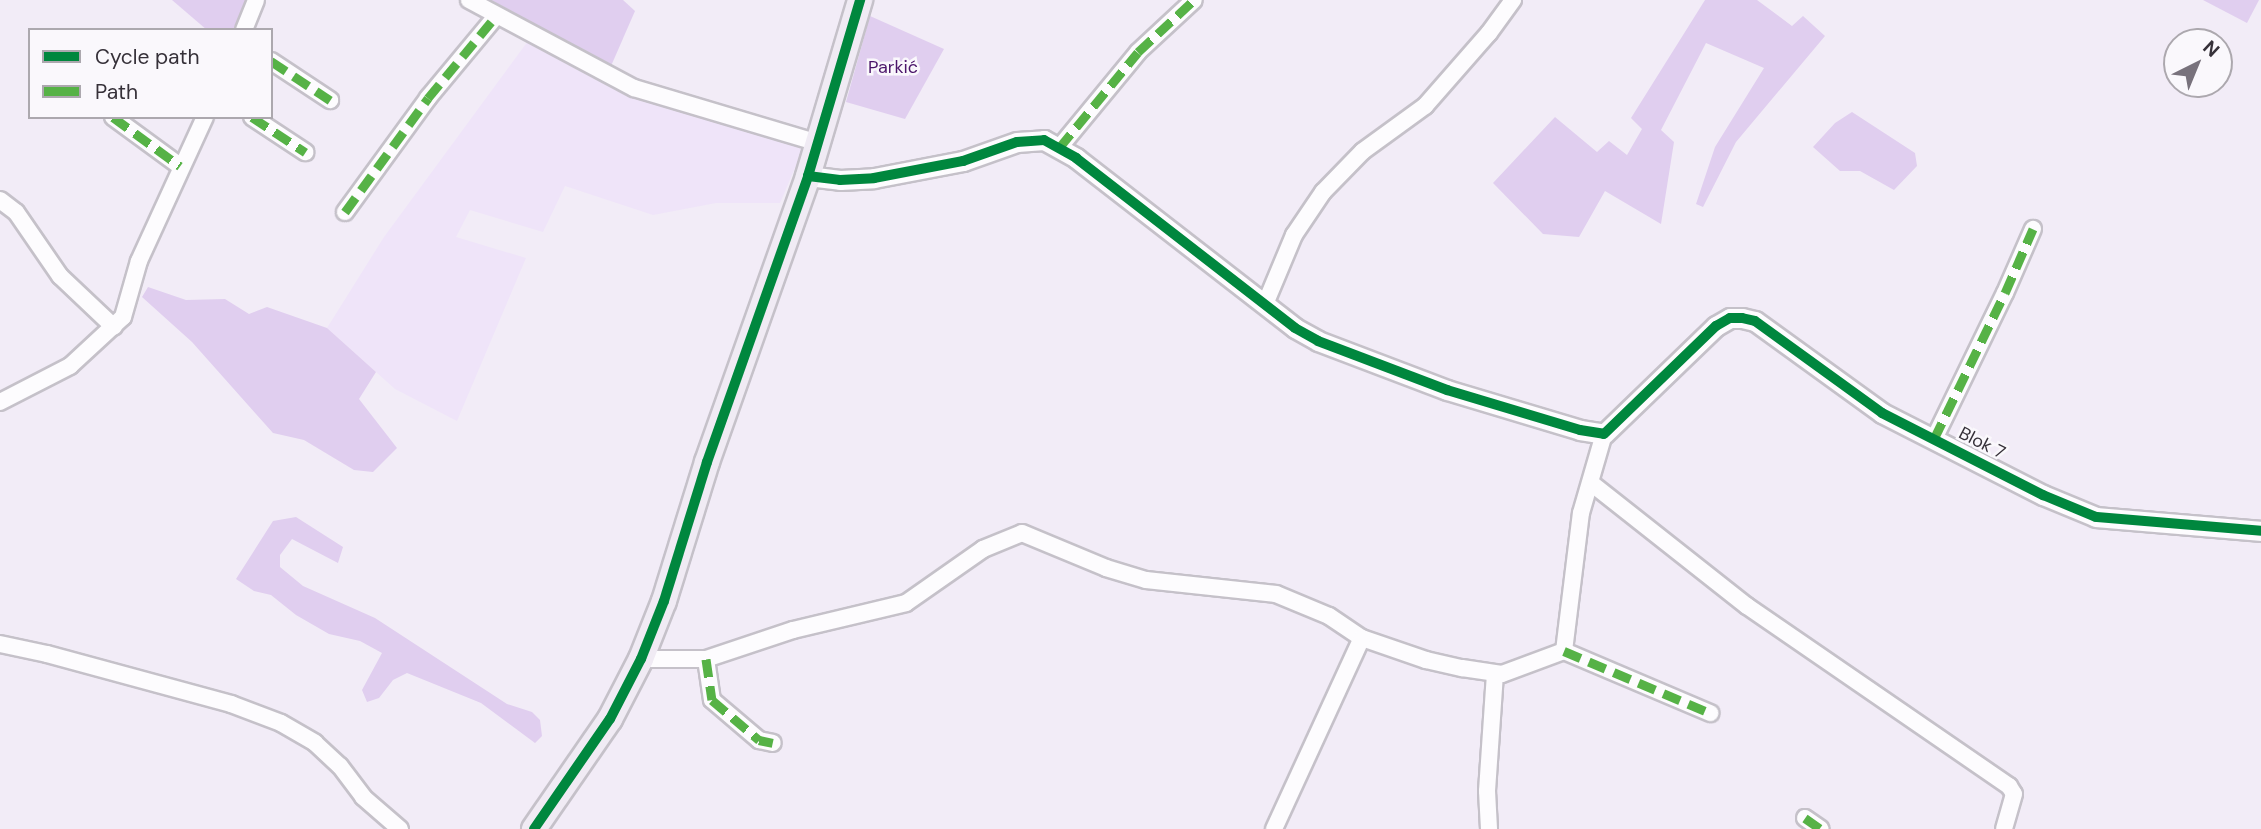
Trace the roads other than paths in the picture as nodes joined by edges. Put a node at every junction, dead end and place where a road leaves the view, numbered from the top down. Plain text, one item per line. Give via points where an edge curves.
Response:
1 (256, 0) edge
2 (469, 0) edge
3 (860, 0) edge
4 (1194, 0) edge
5 (1513, 0) edge
6 (496, 16) junction
7 (245, 28) edge
8 (273, 62) edge
9 (330, 100) dead end
10 (116, 119) edge
11 (204, 119) edge
12 (255, 119) edge
13 (819, 143) junction
14 (1059, 148) junction
15 (305, 152) dead end
16 (180, 166) junction
17 (808, 176) junction
18 (0, 200) edge
19 (345, 212) dead end
20 (2033, 229) dead end
21 (1266, 302) junction
22 (114, 327) junction
23 (0, 402) edge
24 (1604, 434) junction
25 (1934, 439) junction
26 (1591, 483) junction
27 (2261, 531) edge
28 (1362, 638) junction
29 (0, 644) edge
30 (1564, 651) junction
31 (641, 659) junction
32 (706, 659) junction
33 (1496, 674) junction
34 (1710, 713) dead end
35 (773, 743) dead end
36 (1805, 818) dead end
37 (400, 829) edge
38 (534, 829) edge
39 (1274, 829) edge
40 (1489, 829) edge
41 (1821, 829) edge
42 (2004, 829) edge

1 - 7 street
2 - 6 street
3 - 13 main road
4 - 14 street via 1138,52
5 - 21 street via 1424,106 1363,150 1322,192 1294,235
6 - 13 street via 634,88
6 - 19 street via 428,98
8 - 9 street
10 - 16 street
11 - 16 street
12 - 15 street
13 - 17 main road
14 - 17 street via 1032,139 963,161 874,178
14 - 21 street
16 - 22 street via 139,261 123,317
17 - 31 main road
18 - 22 street via 16,212 60,276
20 - 25 street
21 - 24 street via 1318,341 1447,390
22 - 23 street via 70,366
24 - 25 street, Blok 7 via 1716,326 1730,318 1755,321 1872,407
24 - 26 street
25 - 27 street, Blok 7 via 2096,517
26 - 30 street via 1581,513
26 - 42 street via 1747,606 2009,786 2014,793
28 - 32 street via 1329,616 1276,594 1146,580 1022,533 983,549 906,603 787,632
28 - 33 street via 1426,660
28 - 39 street
29 - 37 street via 231,704 281,723 315,743 363,797
30 - 33 street
30 - 34 street
31 - 32 street
31 - 38 main road via 610,719
32 - 35 street via 712,700 759,740
33 - 40 street via 1487,791
36 - 41 street

